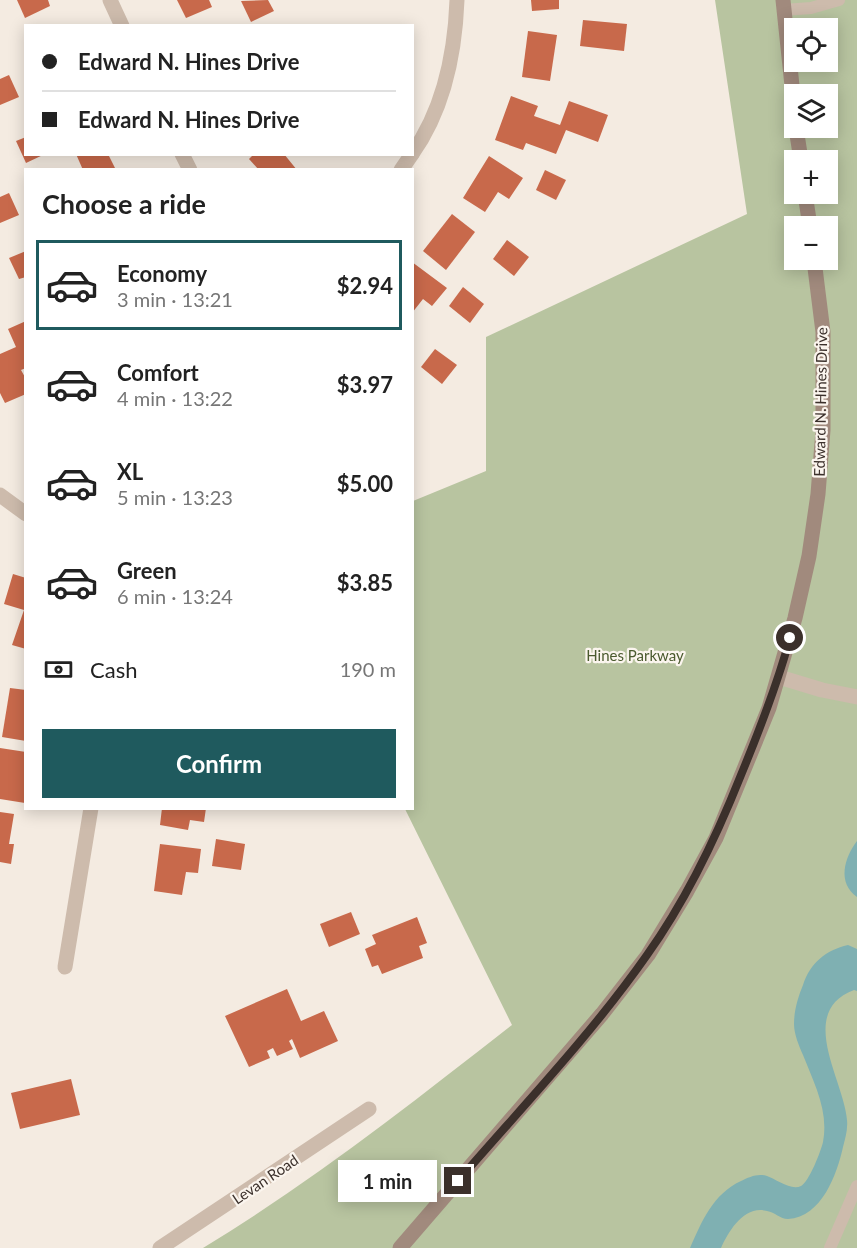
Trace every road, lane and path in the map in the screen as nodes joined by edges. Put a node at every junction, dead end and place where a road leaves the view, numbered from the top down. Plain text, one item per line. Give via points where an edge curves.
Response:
1 (110, 0) edge
2 (457, 0) edge
3 (839, 0) edge
4 (783, 5) edge
5 (121, 24) edge
6 (792, 84) edge
7 (414, 151) edge
8 (815, 270) edge
9 (0, 495) edge
10 (24, 513) edge
11 (779, 677) junction
12 (857, 697) edge
13 (91, 810) edge
14 (65, 967) dead end
15 (369, 1109) dead end
16 (857, 1186) edge
17 (160, 1248) edge
18 (400, 1248) edge
19 (830, 1248) edge

1 - 5 street
2 - 7 street via 451,57 441,97
3 - 4 lane via 811,8
4 - 6 street
8 - 11 street, Edward N. Hines Drive via 823,332 823,430 809,556
9 - 10 street
11 - 12 street
11 - 18 street, Edward N. Hines Drive via 716,838 648,955 602,1014
13 - 14 street
15 - 17 street, Levan Road
16 - 19 lane

